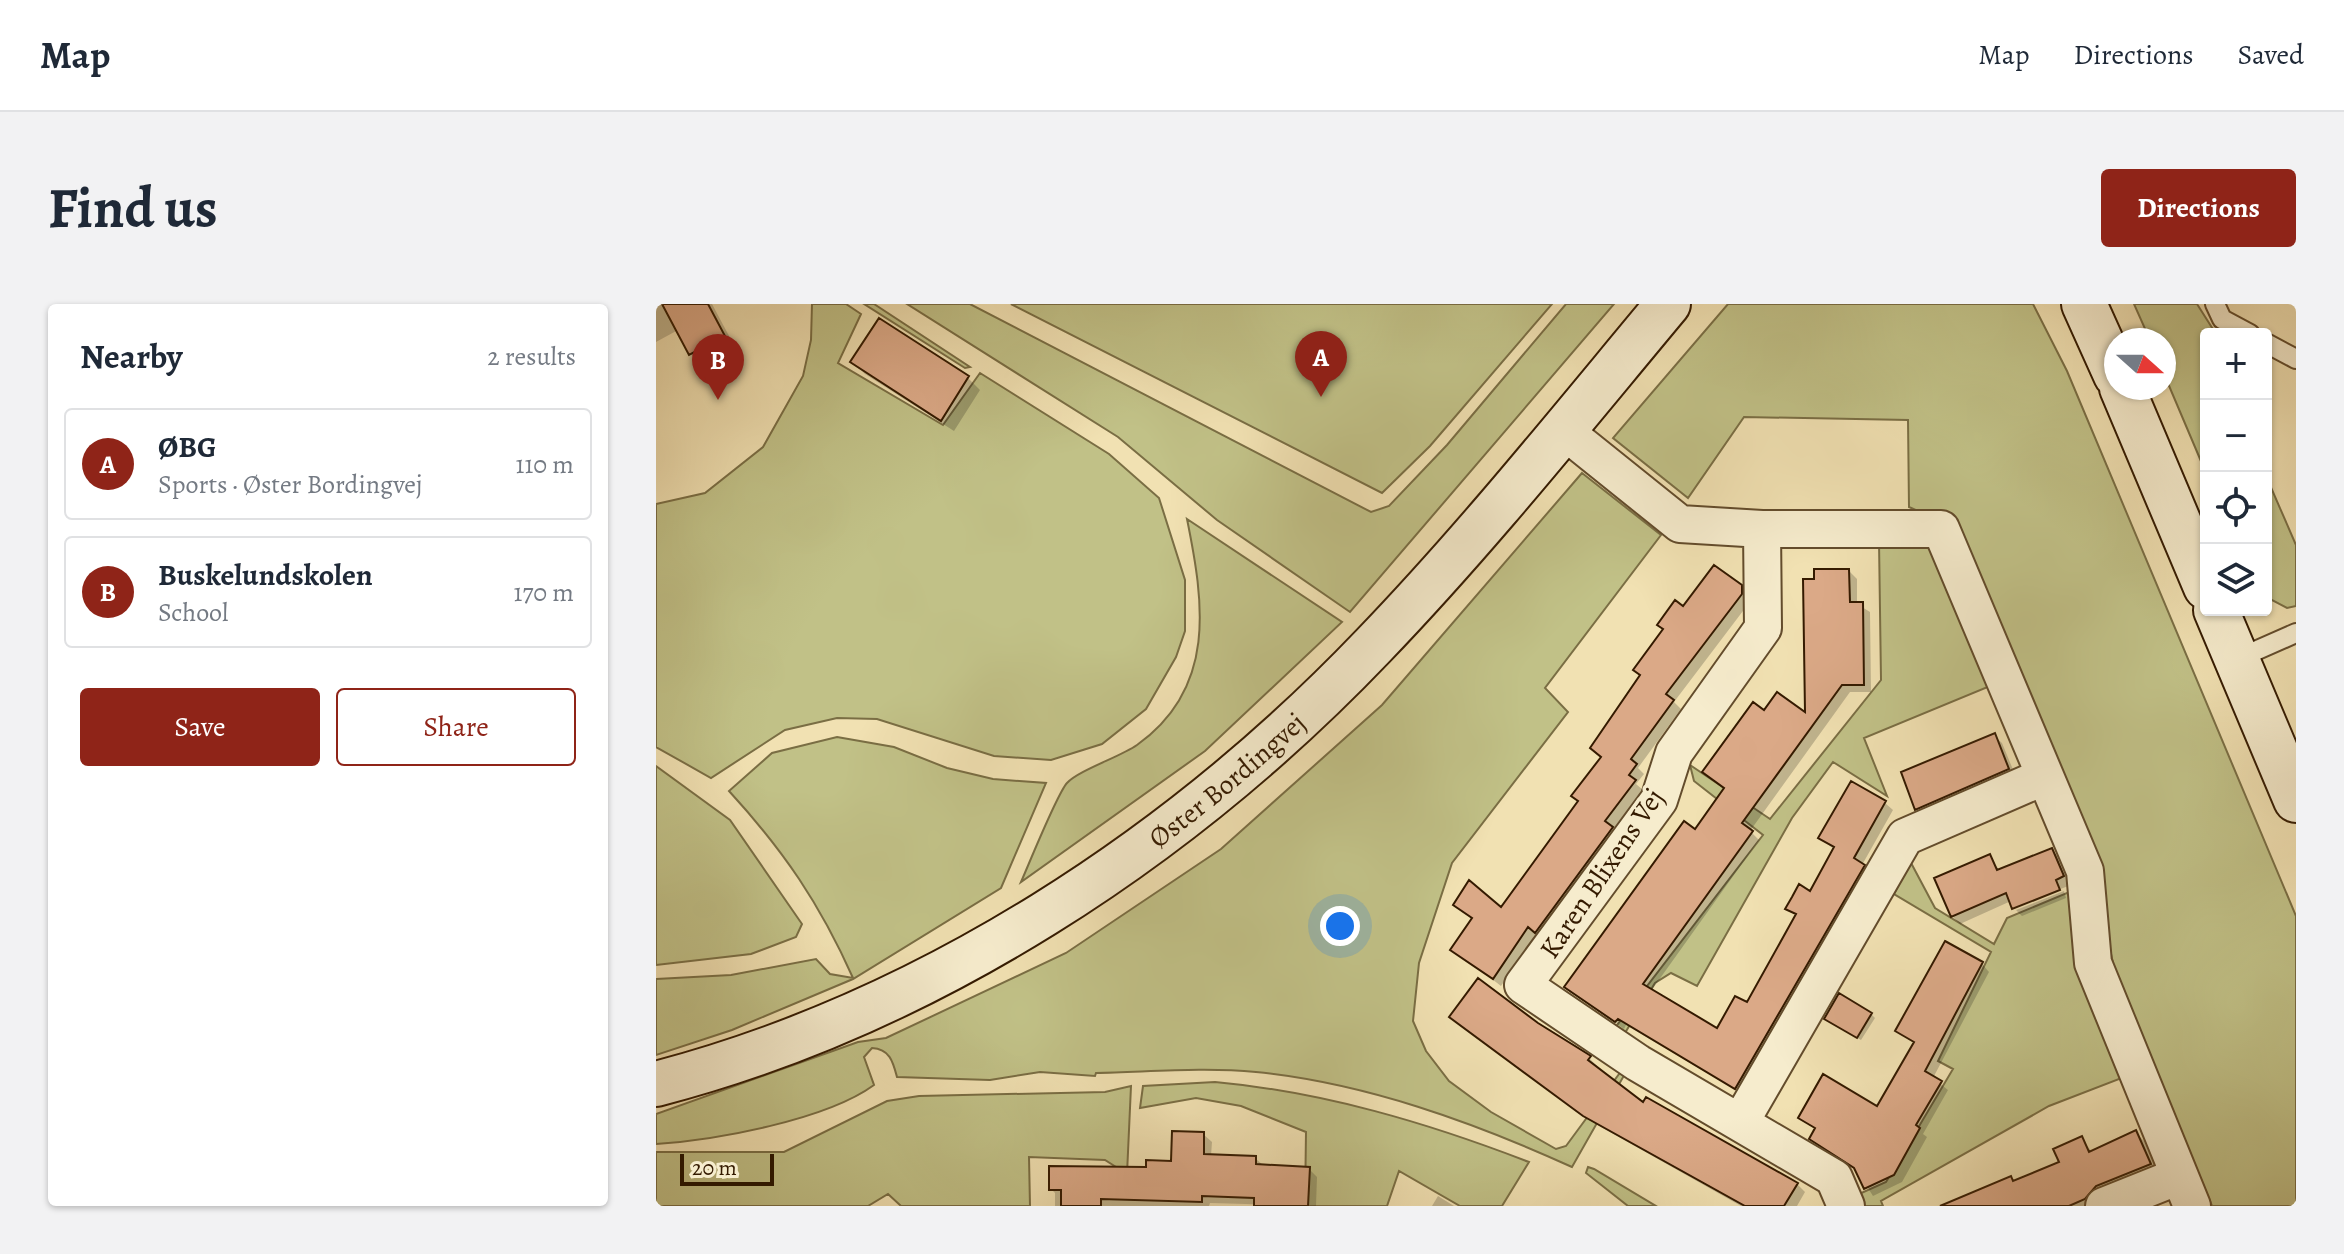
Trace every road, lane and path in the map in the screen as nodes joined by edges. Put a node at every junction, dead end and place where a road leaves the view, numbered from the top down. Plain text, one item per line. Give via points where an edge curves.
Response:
1 (1668, 304) edge
2 (2084, 304) edge
3 (2215, 304) edge
4 (2239, 328) edge
5 (2272, 346) edge
6 (2104, 348) edge
7 (2296, 359) edge
8 (2127, 400) edge
9 (1563, 430) junction
10 (1762, 529) junction
11 (2200, 573) edge
12 (2219, 616) edge
13 (2296, 633) edge
14 (2237, 659) junction
15 (2043, 777) junction
16 (2296, 800) edge
17 (656, 1084) edge
18 (1741, 1121) junction
19 (2185, 1191) edge
20 (1846, 1206) edge
21 (2104, 1206) edge

1 - 9 street, Øster Bordingvej
2 - 6 street
3 - 4 lane via 2222,319
5 - 7 lane
8 - 11 street
9 - 10 street via 1680,524
9 - 17 street, Øster Bordingvej via 1373,646 1251,762 1112,871 965,960 816,1031
10 - 15 street via 1941,529
10 - 18 street, Karen Blixens Vej via 1763,628 1674,753 1659,800 1523,985 1638,1063
12 - 14 street
13 - 14 lane
14 - 16 street
15 - 18 street via 1905,837
15 - 19 street via 2085,871 2093,963
18 - 20 street, Karen Blixens Vej via 1834,1178
19 - 21 street

